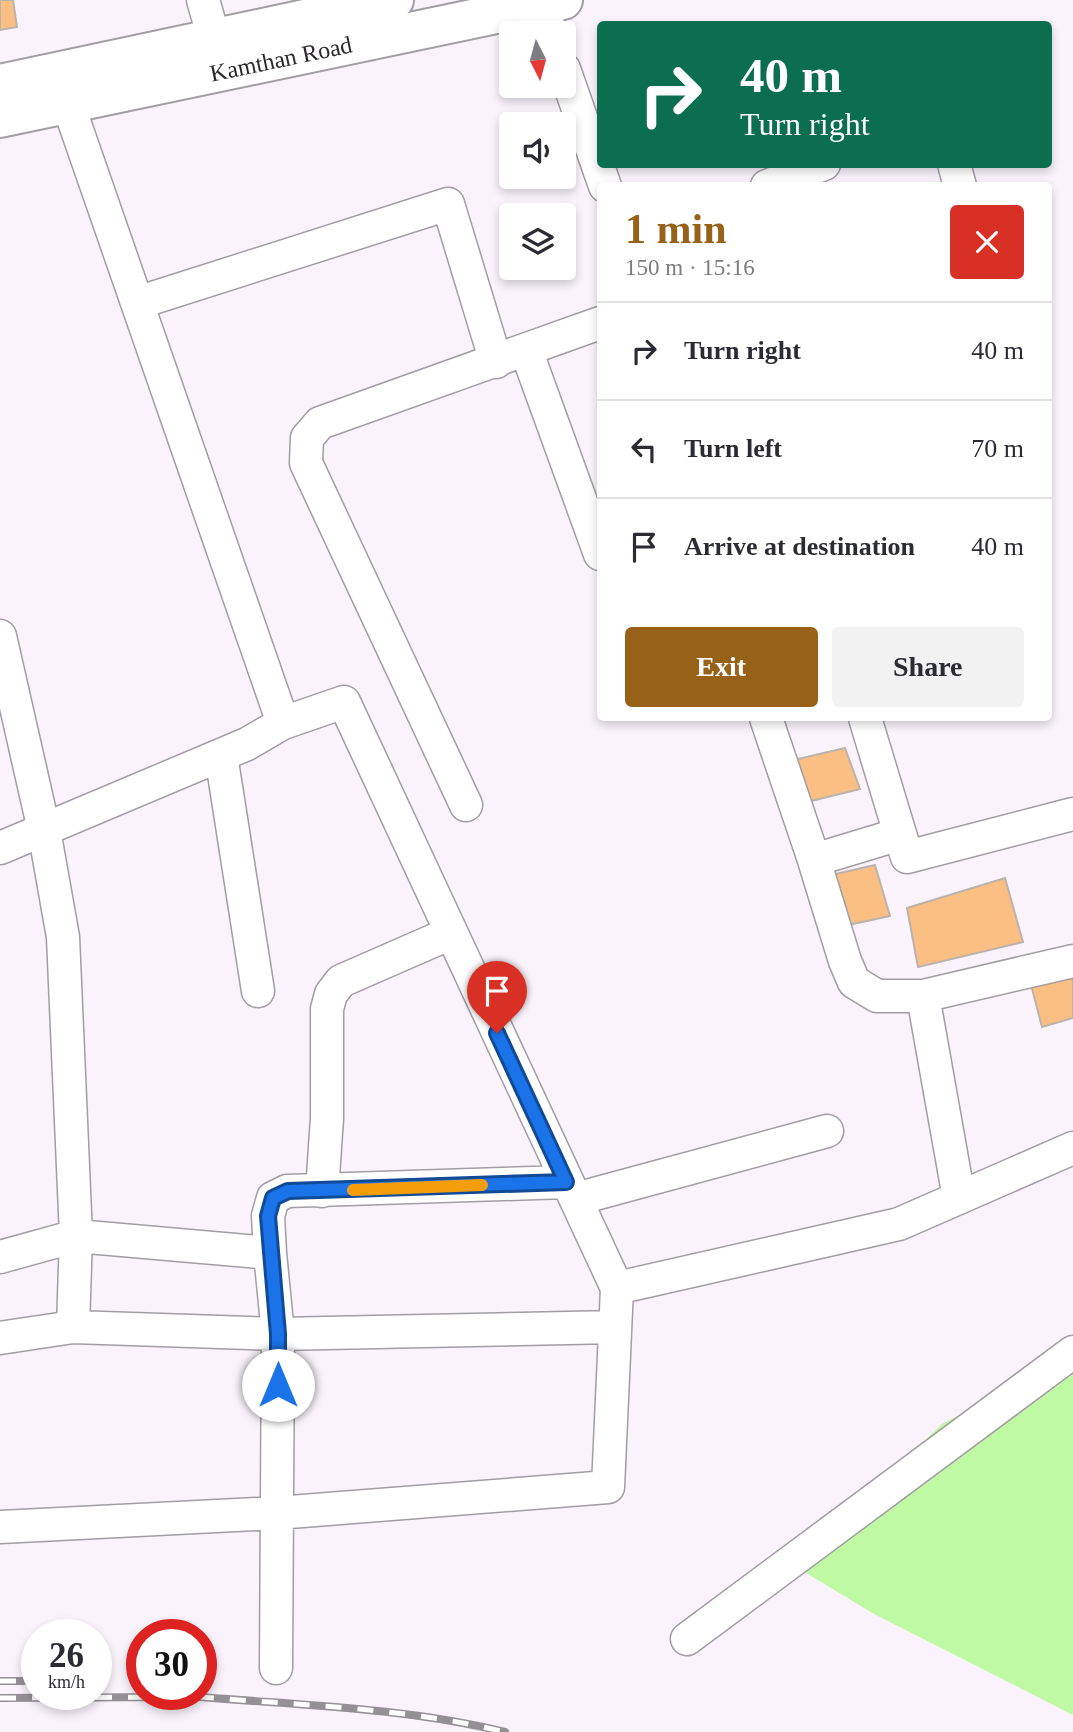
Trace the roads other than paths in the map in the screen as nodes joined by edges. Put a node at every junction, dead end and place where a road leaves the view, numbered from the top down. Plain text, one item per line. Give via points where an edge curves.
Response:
1 (204, 0) edge
2 (394, 0) edge
3 (551, 13) edge
4 (219, 54) junction
5 (0, 83) edge
6 (574, 98) edge
7 (68, 104) junction
8 (0, 118) edge
9 (597, 163) edge
10 (814, 168) edge
11 (778, 182) edge
12 (137, 303) junction
13 (597, 324) edge
14 (526, 351) junction
15 (496, 362) junction
16 (597, 546) edge
17 (0, 636) edge
18 (5, 675) edge
19 (766, 721) edge
20 (866, 721) edge
21 (283, 723) junction
22 (221, 755) junction
23 (466, 805) dead end
24 (1073, 814) edge
25 (44, 830) junction
26 (900, 834) junction
27 (0, 848) edge
28 (814, 860) junction
29 (451, 933) junction
30 (1073, 961) edge
31 (258, 990) dead end
32 (923, 996) junction
33 (827, 1131) dead end
34 (1073, 1148) edge
35 (322, 1191) junction
36 (571, 1191) junction
37 (959, 1198) junction
38 (76, 1236) junction
39 (270, 1253) junction
40 (0, 1257) edge
41 (617, 1288) junction
42 (615, 1326) junction
43 (73, 1327) junction
44 (278, 1334) junction
45 (0, 1338) edge
46 (1073, 1352) edge
47 (277, 1513) junction
48 (0, 1527) edge
49 (687, 1639) dead end
50 (276, 1668) dead end

1 - 4 street
2 - 4 main road, Kamthan Road
3 - 4 main road, Kamthan Road
4 - 5 main road, Kamthan Road
4 - 7 main road, Kamthan Road
6 - 9 street
7 - 8 main road, Kamthan Road
7 - 12 street
10 - 11 street
12 - 15 street via 448,204
12 - 21 street
13 - 14 street
14 - 15 street
14 - 16 street
15 - 23 street via 320,423 307,438 306,463
17 - 18 street
18 - 25 street
19 - 28 street
20 - 26 street
21 - 22 street
21 - 29 street via 344,702
22 - 25 street
22 - 31 street
24 - 26 street via 907,857
25 - 27 street
25 - 38 street via 62,937
26 - 28 street
28 - 32 street via 854,982 877,996
29 - 35 street via 341,981 331,994
29 - 36 street
30 - 32 street
32 - 37 street
33 - 36 street
34 - 37 street
35 - 36 street
35 - 39 street via 288,1191 273,1198 268,1216
36 - 41 street
37 - 41 street via 899,1224
38 - 39 street
38 - 40 street
38 - 43 street
39 - 44 street
41 - 42 street
42 - 44 street
42 - 47 street via 608,1487
43 - 44 street
43 - 45 street
44 - 47 street
46 - 49 street
47 - 48 street
47 - 50 street

